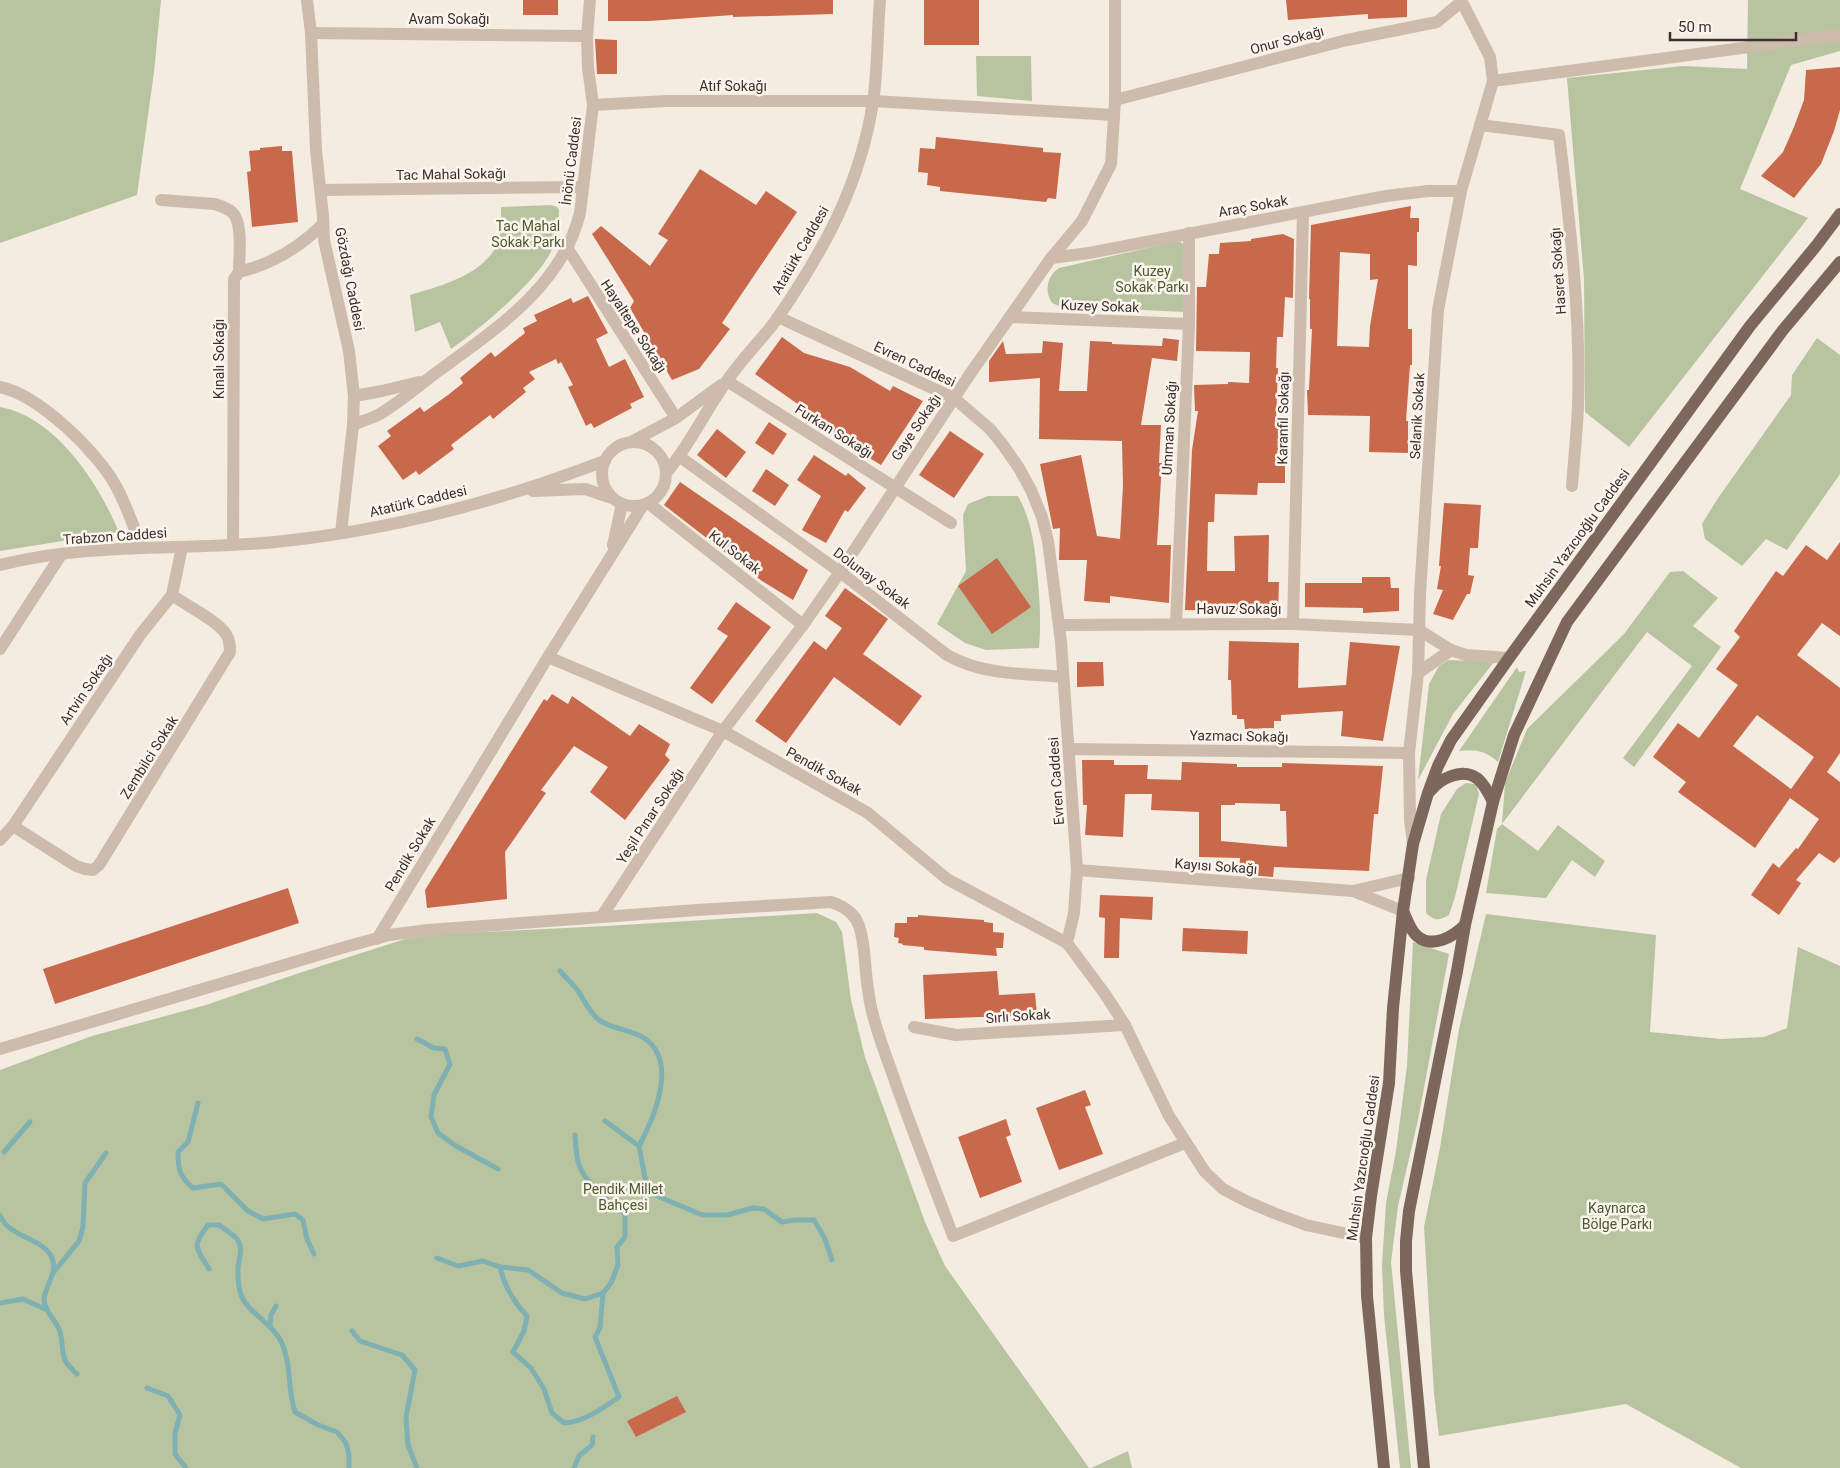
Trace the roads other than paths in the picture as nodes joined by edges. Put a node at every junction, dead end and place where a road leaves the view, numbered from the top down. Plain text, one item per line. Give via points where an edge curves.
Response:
1 (307, 0) edge
2 (590, 0) edge
3 (880, 0) edge
4 (1115, 0) edge
5 (1461, 1) edge
6 (311, 33) junction
7 (1840, 35) edge
8 (587, 36) junction
9 (1493, 81) junction
10 (1115, 100) junction
11 (873, 101) junction
12 (593, 105) junction
13 (1114, 115) junction
14 (1480, 125) junction
15 (583, 187) junction
16 (321, 190) junction
17 (1461, 191) junction
18 (161, 200) dead end
19 (1303, 212) junction
20 (1840, 214) edge
21 (323, 224) junction
22 (1189, 233) junction
23 (568, 249) junction
24 (1051, 258) junction
25 (1840, 262) edge
26 (239, 272) junction
27 (778, 317) junction
28 (1010, 317) junction
29 (1189, 324) junction
30 (426, 380) junction
31 (727, 381) junction
32 (0, 387) edge
33 (354, 396) junction
34 (954, 398) junction
35 (676, 418) junction
36 (353, 425) junction
37 (631, 442) junction
38 (680, 457) junction
39 (605, 461) junction
40 (666, 473) junction
41 (895, 486) junction
42 (1572, 486) dead end
43 (513, 493) junction
44 (617, 501) junction
45 (645, 504) junction
46 (951, 523) dead end
47 (341, 533) junction
48 (233, 545) junction
49 (182, 547) junction
50 (142, 548) junction
51 (61, 555) junction
52 (610, 557) junction
53 (0, 565) edge
54 (840, 572) junction
55 (172, 595) junction
56 (1176, 624) junction
57 (1293, 624) junction
58 (803, 625) junction
59 (1060, 625) junction
60 (1419, 630) junction
61 (0, 649) edge
62 (1451, 650) junction
63 (548, 657) junction
64 (1509, 658) junction
65 (1418, 673) junction
66 (1063, 676) junction
67 (723, 732) junction
68 (1069, 749) junction
69 (1409, 753) junction
70 (1428, 793) junction
71 (1493, 802) junction
72 (13, 826) junction
73 (0, 840) edge
74 (1413, 844) junction
75 (1077, 870) junction
76 (1409, 878) junction
77 (1353, 891) junction
78 (1403, 911) junction
79 (602, 916) junction
80 (1465, 925) junction
81 (377, 939) junction
82 (1067, 943) junction
83 (1125, 1025) junction
84 (914, 1027) dead end
85 (0, 1049) edge
86 (1186, 1143) junction
87 (1366, 1238) junction
88 (1384, 1468) edge
89 (1424, 1468) edge

1 - 6 street, Gözdağı Caddesi
2 - 8 street, İnönü Caddesi
3 - 11 street, Atatürk Caddesi
4 - 10 street, Gaye Sokağı
5 - 9 street, Selanik Sokak via 1490,57
5 - 10 street, Onur Sokağı via 1437,22 1347,40
6 - 8 street, Avam Sokağı
6 - 16 street, Gözdağı Caddesi
7 - 9 street
8 - 12 street, İnönü Caddesi
9 - 14 street, Selanik Sokak
10 - 13 street, Gaye Sokağı
11 - 12 street, Atıf Sokağı via 667,101
11 - 13 street
11 - 27 street, Atatürk Caddesi via 858,168 841,210
12 - 15 street, İnönü Caddesi
13 - 24 street, Gaye Sokağı via 1111,164 1082,221
14 - 17 street, Selanik Sokak
14 - 42 street, Hasret Sokağı via 1559,135 1570,224 1577,337 1578,405
15 - 16 street, Tac Mahal Sokağı
15 - 23 street, İnönü Caddesi via 576,231
16 - 21 street, Gözdağı Caddesi
17 - 19 street, Araç Sokak via 1386,196
17 - 60 street, Selanik Sokak via 1438,310
18 - 26 street, Kınalı Sokağı via 215,204 233,213 239,234
19 - 22 street, Araç Sokak
19 - 57 street, Karanfil Sokağı
20 - 64 main road, Muhsin Yazıcıoğlu Caddesi via 1750,326
21 - 26 street via 309,238 276,259
21 - 33 street, Gözdağı Caddesi via 349,351
22 - 24 street, Araç Sokak
22 - 29 street, Umman Sokağı
23 - 30 street, İnönü Caddesi via 527,302
23 - 35 street, Hayaltepe Sokağı
24 - 28 street, Gaye Sokağı
25 - 71 main road via 1783,330 1566,622 1514,735
26 - 48 street, Kınalı Sokağı via 234,279
27 - 31 street, Atatürk Caddesi
27 - 34 street, Evren Caddesi
28 - 29 street, Kuzey Sokak
28 - 34 street, Gaye Sokağı
29 - 56 street, Umman Sokağı
30 - 33 street
30 - 36 street, İnönü Caddesi via 379,414
31 - 35 street, Atatürk Caddesi
31 - 38 street, Atatürk Caddesi
31 - 41 street, Furkan Sokağı
32 - 50 street via 44,408 89,450 116,487
33 - 36 street, Gözdağı Caddesi
34 - 41 street, Gaye Sokağı
34 - 59 street, Evren Caddesi via 990,429 1031,490 1048,541
35 - 37 street, Atatürk Caddesi
36 - 47 street, Gözdağı Caddesi
37 - 39 street via 616,448
37 - 40 street via 640,442 655,450 664,463
38 - 40 street, Atatürk Caddesi
38 - 54 street, Dolunay Sokak
39 - 43 street, Atatürk Caddesi
39 - 44 street via 602,480 606,490
40 - 45 street via 660,494
41 - 46 street, Furkan Sokağı
41 - 54 street, Gaye Sokağı
43 - 44 street via 585,488
43 - 47 street, Atatürk Caddesi
44 - 45 street via 632,506
44 - 52 street, Pendik Sokak
45 - 52 street, Pendik Sokak
45 - 58 street, Kul Sokak
47 - 48 street, Atatürk Caddesi
48 - 49 street, Trabzon Caddesi
49 - 50 street, Trabzon Caddesi
49 - 55 street, Artvin Sokağı
50 - 51 street, Trabzon Caddesi
51 - 53 street, Trabzon Caddesi
51 - 61 street
52 - 63 street, Pendik Sokak
54 - 58 street, Gaye Sokağı
54 - 66 street, Dolunay Sokak via 947,655 962,663 988,671
55 - 72 street, Artvin Sokağı via 140,635
55 - 72 street, Zembilci Sokak via 219,626 227,634 230,652 99,865 93,870 76,866
56 - 57 street, Havuz Sokağı
56 - 59 street, Havuz Sokağı
57 - 60 street, Havuz Sokağı
58 - 67 street, Gaye Sokağı
59 - 66 street, Evren Caddesi
60 - 62 street
60 - 65 street, Selanik Sokak
62 - 64 street via 1474,656
62 - 65 street
63 - 67 street, Pendik Sokak
63 - 81 street, Pendik Sokak
64 - 70 main road, Muhsin Yazıcıoğlu Caddesi via 1451,740
65 - 69 street, Selanik Sokak
66 - 68 street, Evren Caddesi
67 - 79 street, Yeşil Pınar Sokağı
67 - 82 street, Pendik Sokak via 868,813 947,879
68 - 69 street, Yazmacı Sokağı
68 - 75 street, Evren Caddesi
69 - 74 street, Selanik Sokak
70 - 71 main road via 1450,776 1470,775 1483,784
70 - 74 main road, Muhsin Yazıcıoğlu Caddesi
71 - 80 main road
72 - 73 street, Artvin Sokağı
74 - 76 main road, Muhsin Yazıcıoğlu Caddesi
75 - 77 street, Kayısı Sokağı
75 - 82 street, Evren Caddesi via 1074,913
76 - 77 street
76 - 78 main road, Muhsin Yazıcıoğlu Caddesi
77 - 78 street
78 - 80 main road via 1412,930 1423,939 1443,940
78 - 87 main road, Muhsin Yazıcıoğlu Caddesi via 1389,1083
79 - 81 street via 428,930
79 - 86 street via 819,902 832,902 851,912 861,931 868,991 878,1033 953,1236
80 - 89 main road via 1406,1241
81 - 85 street
82 - 83 street
83 - 84 street, Sırlı Sokak via 956,1035
83 - 86 street via 1160,1099
86 - 87 street via 1205,1172 1223,1189 1306,1225
87 - 88 main road, Muhsin Yazıcıoğlu Caddesi via 1367,1296

